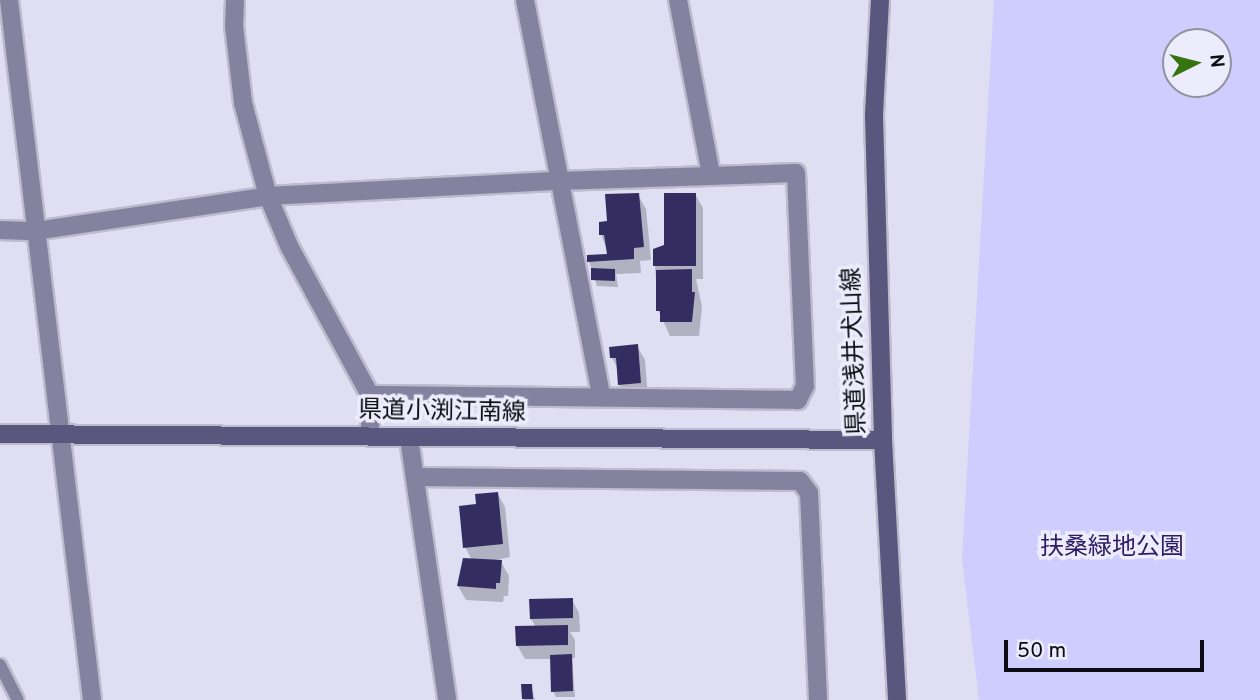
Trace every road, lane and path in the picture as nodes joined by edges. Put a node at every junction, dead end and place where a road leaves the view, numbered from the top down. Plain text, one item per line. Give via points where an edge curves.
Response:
1 (9, 0) edge
2 (236, 0) edge
3 (525, 0) edge
4 (678, 0) edge
5 (880, 0) edge
6 (711, 174) junction
7 (558, 181) junction
8 (268, 195) junction
9 (0, 230) edge
10 (35, 231) junction
11 (370, 395) junction
12 (601, 396) junction
13 (0, 433) edge
14 (62, 435) junction
15 (370, 436) junction
16 (410, 438) junction
17 (883, 440) junction
18 (415, 477) junction
19 (0, 665) edge
20 (18, 700) edge
21 (92, 700) edge
22 (447, 700) edge
23 (818, 700) edge
24 (897, 700) edge

1 - 10 street
2 - 8 street via 234,26 243,103
3 - 7 street
4 - 6 street
5 - 17 main road, 県道浅井犬山線 via 874,116
6 - 7 street
6 - 12 street via 796,173 805,386 798,400
7 - 8 street
7 - 12 street
8 - 10 street
8 - 11 street via 289,246
9 - 10 street
10 - 14 street
11 - 12 street
11 - 15 street
13 - 14 main road, 県道小渕江南線
14 - 15 main road, 県道小渕江南線
14 - 21 street
15 - 16 main road, 県道小渕江南線
16 - 17 main road, 県道小渕江南線
16 - 18 street
17 - 24 main road, 県道浅井犬山線
18 - 22 street
18 - 23 street via 800,481 809,493
19 - 20 lane

